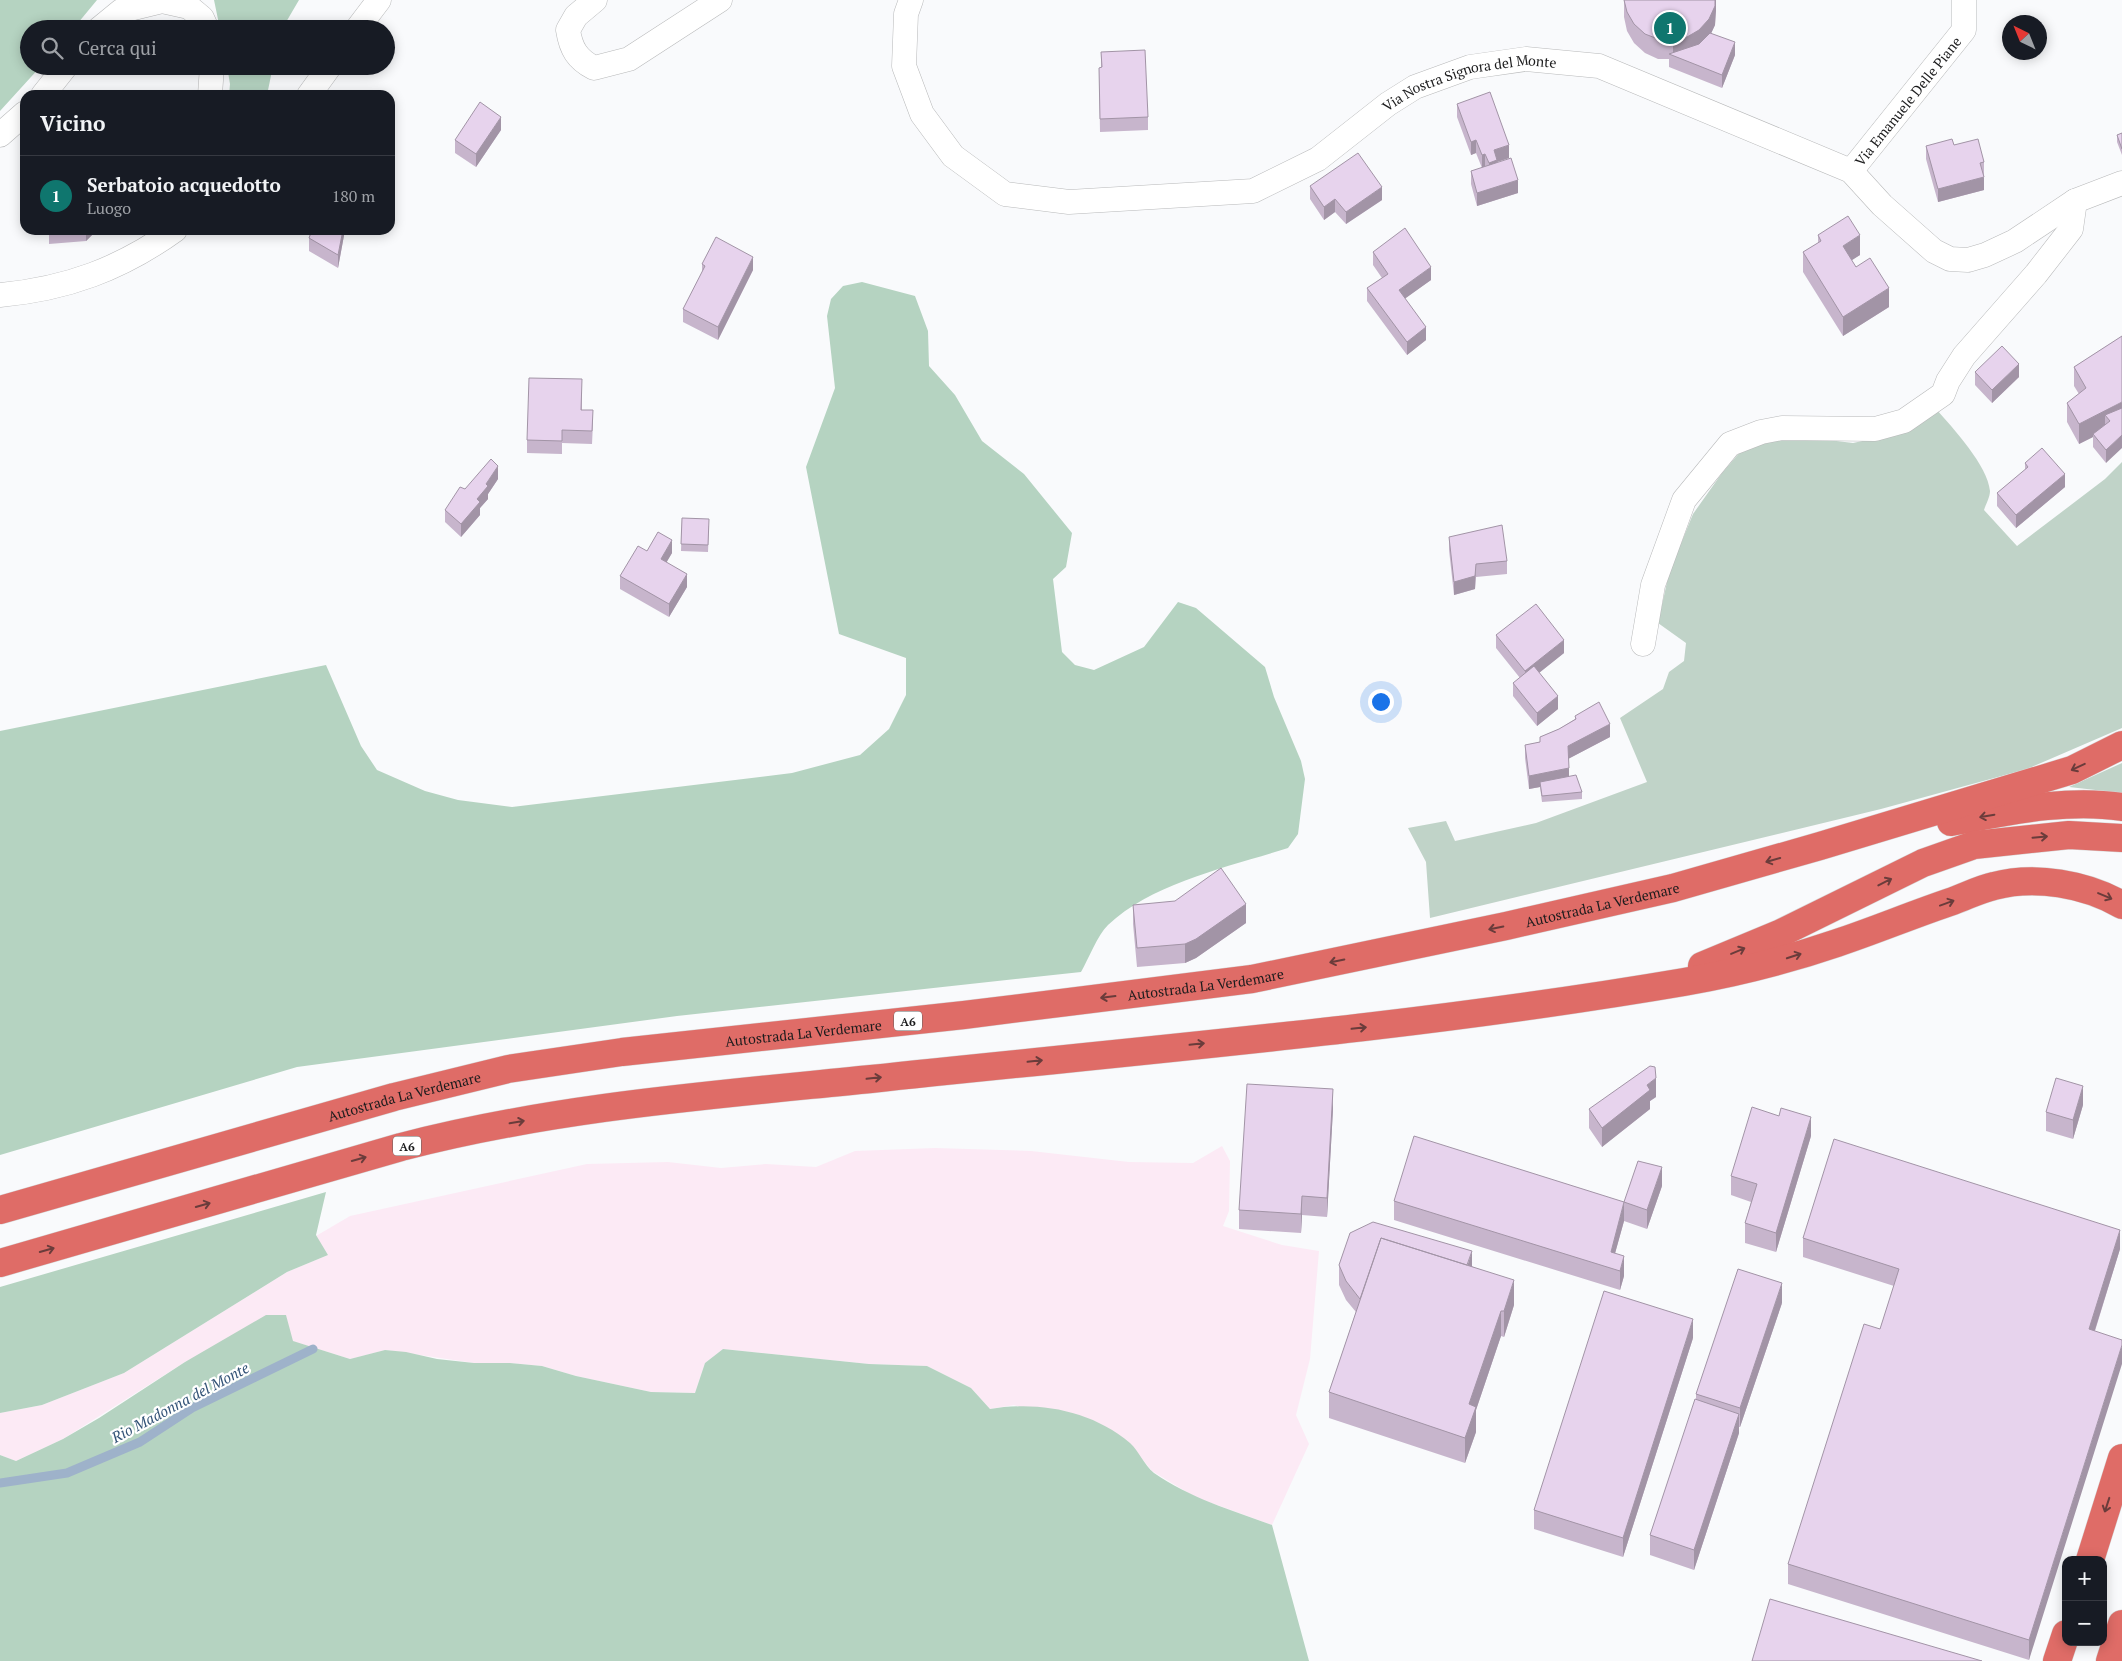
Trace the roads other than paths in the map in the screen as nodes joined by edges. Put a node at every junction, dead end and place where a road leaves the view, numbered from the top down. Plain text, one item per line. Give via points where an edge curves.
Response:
1 (379, 0) edge
2 (595, 0) edge
3 (720, 0) edge
4 (1964, 0) edge
5 (914, 5) edge
6 (110, 20) edge
7 (203, 20) edge
8 (365, 20) edge
9 (59, 75) edge
10 (211, 75) edge
11 (323, 75) edge
12 (47, 90) edge
13 (210, 90) edge
14 (313, 90) edge
15 (20, 117) edge
16 (0, 135) edge
17 (1851, 171) junction
18 (2122, 183) edge
19 (2075, 201) junction
20 (167, 235) edge
21 (0, 295) edge
22 (1643, 644) dead end
23 (2122, 745) edge
24 (2122, 807) edge
25 (2122, 838) edge
26 (1820, 846) junction
27 (2122, 905) edge
28 (1627, 992) junction
29 (0, 1210) edge
30 (0, 1263) edge
31 (2122, 1458) edge
32 (2091, 1556) edge
33 (2122, 1624) edge
34 (2062, 1646) edge
35 (2057, 1661) edge
36 (2110, 1661) edge

1 - 8 street
2 - 3 street via 576,16 568,30 576,56 594,68 629,59
4 - 17 street, Via Emanuele Delle Piane via 1964,30
5 - 17 street, Via Nostra Signora del Monte via 904,66 922,114 953,156 1005,194 1069,202 1253,191 1318,159 1416,86 1470,67 1526,59 1598,66
6 - 7 street via 121,11 162,1 189,7
9 - 12 street
10 - 13 street
11 - 14 street
15 - 16 street
17 - 19 street, Via Nostra Signora del Monte via 1882,205 1934,251 1950,259 1968,260 1985,256 2015,241
18 - 19 street, Via Nostra Signora del Monte
19 - 22 street via 2071,229 1964,356 1943,394 1904,421 1875,429 1782,428 1730,444 1684,500 1653,585
20 - 21 street via 120,265 37,292
23 -> 26 highway via 2072,770
24 -> 26 highway via 2073,805 2012,811
28 -> 25 highway via 1703,966 1923,863 1974,845 2069,834
26 -> 29 highway, Autostrada La Verdemare / A6 via 1673,888 1252,979 964,1016 622,1052 508,1069 394,1097
28 -> 27 highway via 1778,961 1997,885 2044,882 2082,887
30 -> 28 highway, A6 via 467,1130 630,1106 1380,1026
31 -> 32 highway
33 - 36 highway
34 - 35 highway

